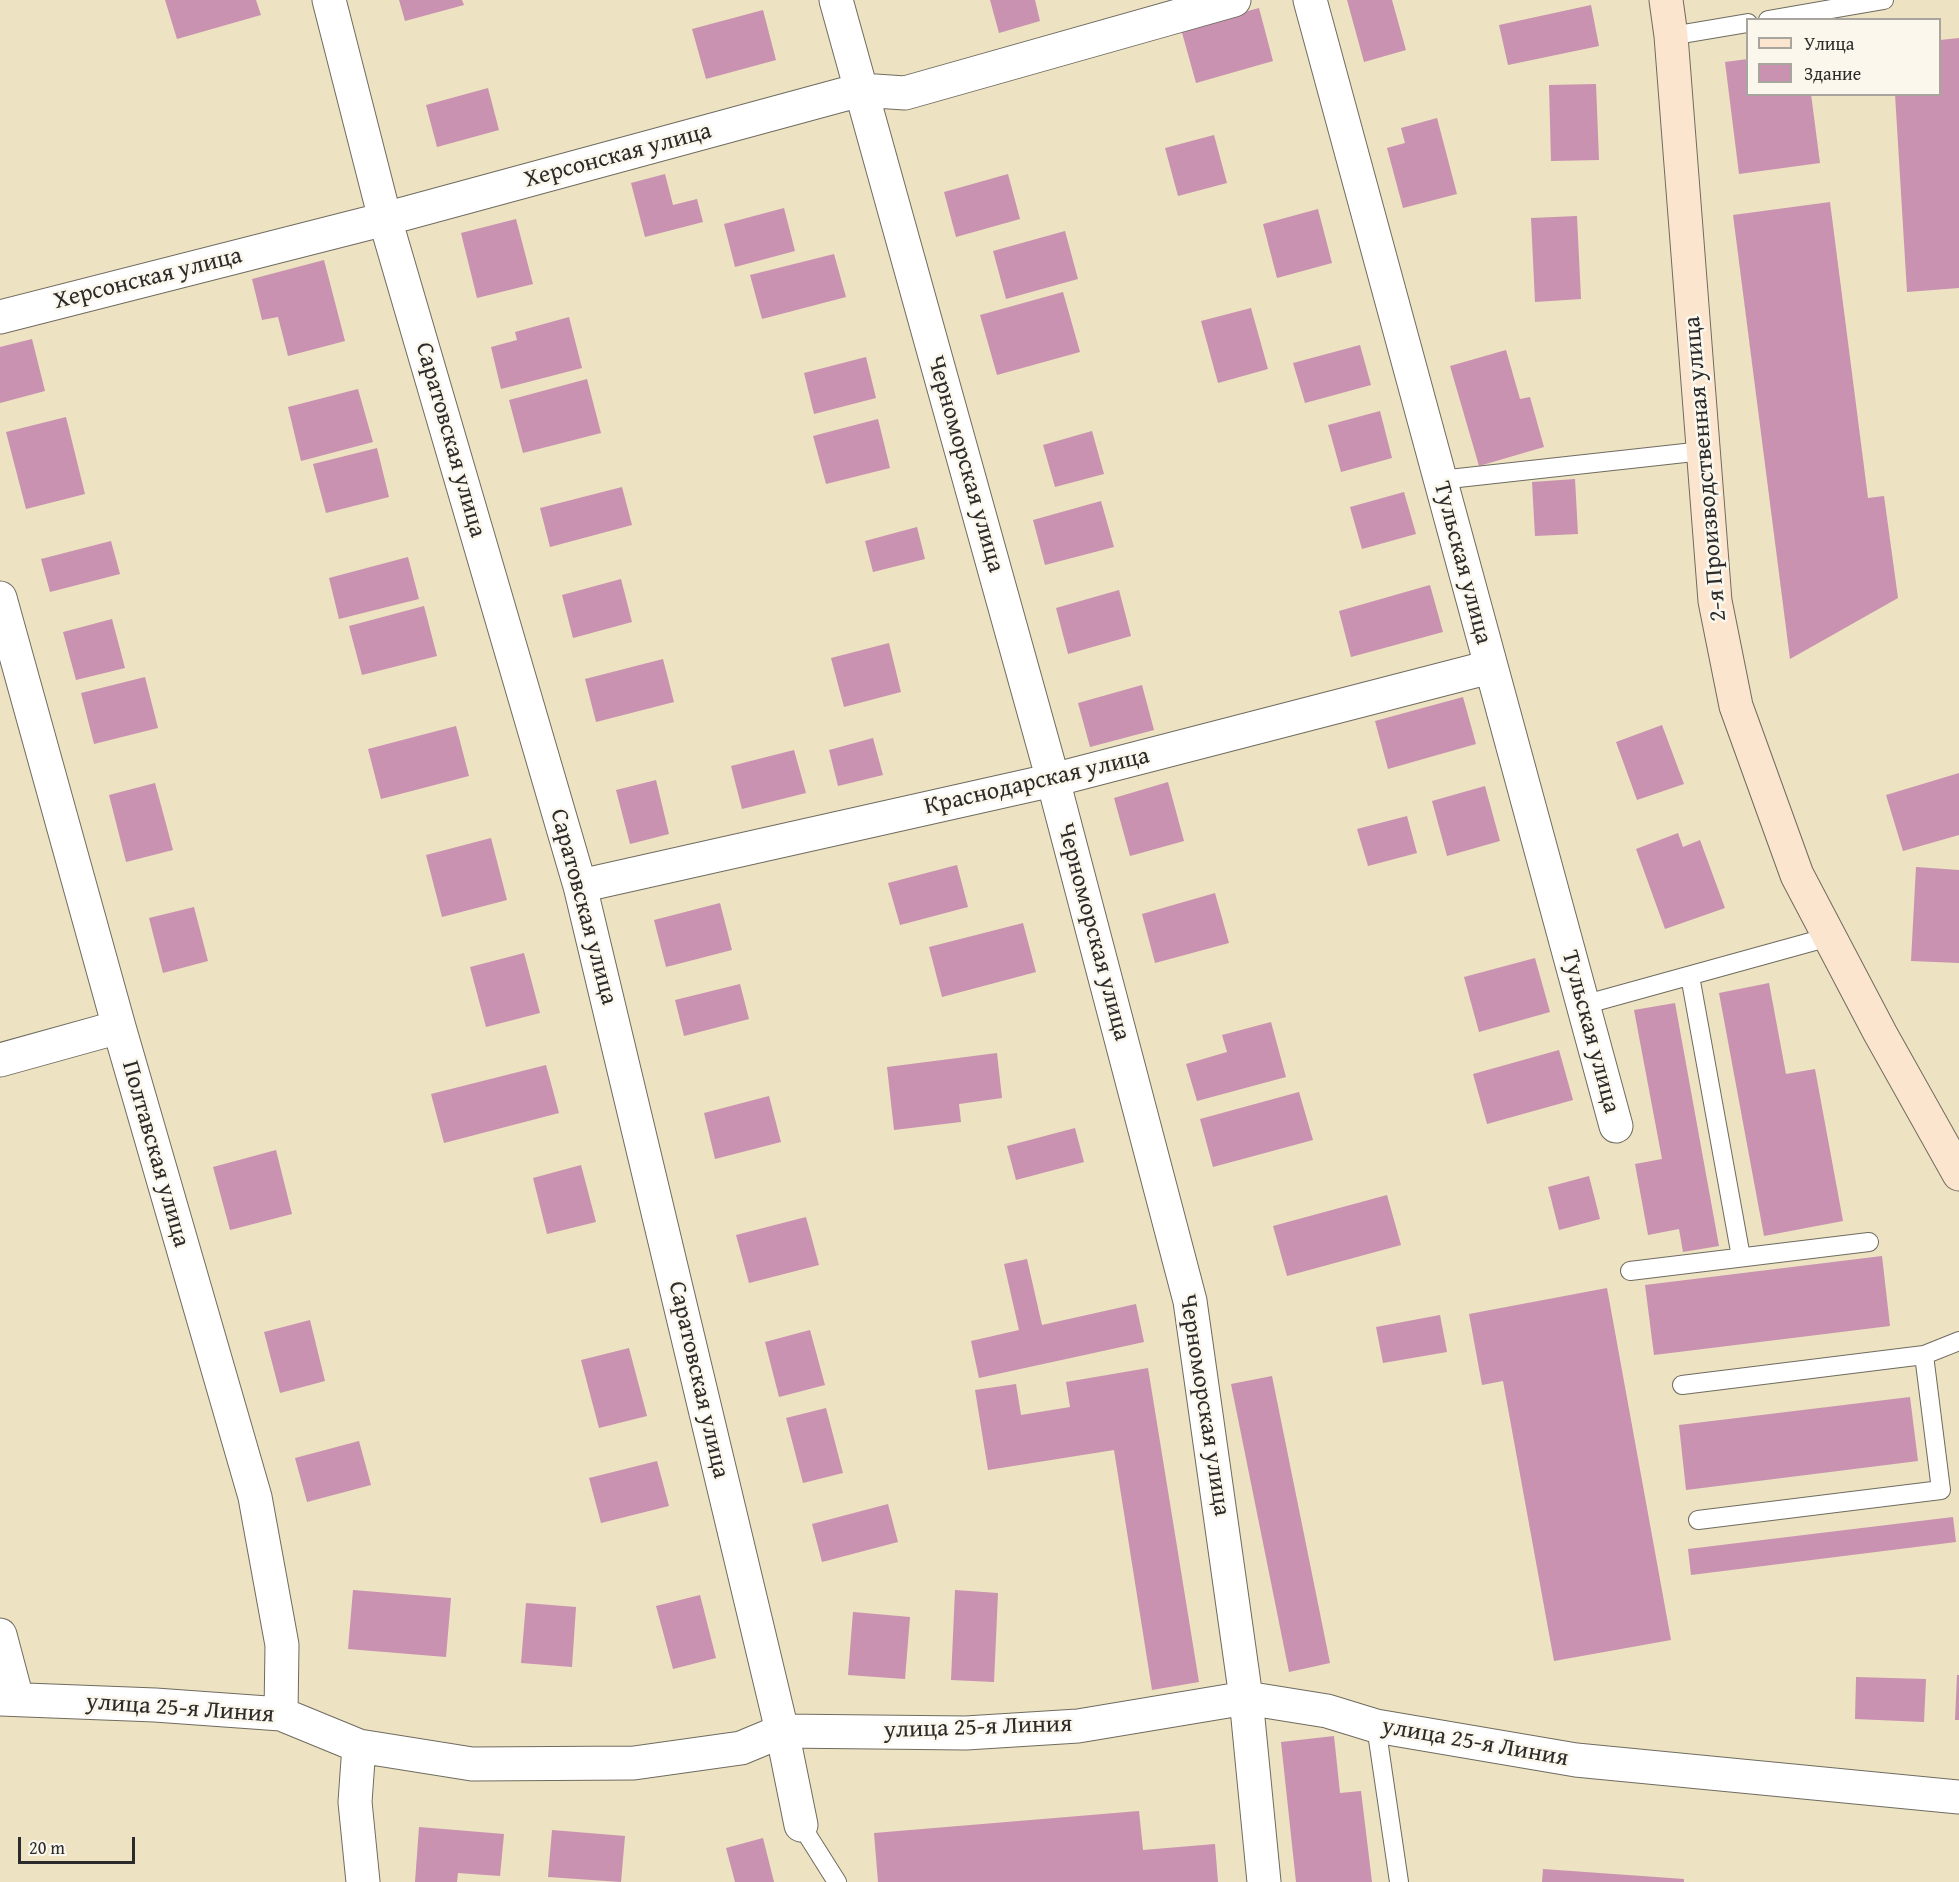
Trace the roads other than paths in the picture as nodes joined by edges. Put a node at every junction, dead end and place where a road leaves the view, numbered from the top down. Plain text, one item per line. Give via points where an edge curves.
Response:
1 (329, 0) edge
2 (836, 0) edge
3 (1234, 0) edge
4 (1310, 0) edge
5 (1666, 0) edge
6 (1884, 0) edge
7 (1780, 18) edge
8 (1746, 23) edge
9 (1671, 36) junction
10 (861, 90) junction
11 (385, 219) junction
12 (0, 317) edge
13 (1703, 452) junction
14 (1440, 480) junction
15 (0, 598) edge
16 (1491, 667) junction
17 (1053, 780) junction
18 (580, 886) junction
19 (1829, 937) junction
20 (1690, 976) junction
21 (1583, 1005) junction
22 (119, 1027) junction
23 (0, 1060) edge
24 (1616, 1126) dead end
25 (1959, 1174) edge
26 (1869, 1242) dead end
27 (1741, 1257) junction
28 (1630, 1271) dead end
29 (1959, 1341) edge
30 (1924, 1355) junction
31 (1682, 1385) dead end
32 (1698, 1520) dead end
33 (0, 1635) edge
34 (1246, 1698) junction
35 (9, 1699) edge
36 (281, 1714) junction
37 (1376, 1726) junction
38 (782, 1731) junction
39 (359, 1746) junction
40 (1959, 1797) edge
41 (801, 1825) joint
42 (363, 1882) edge
43 (837, 1882) edge
44 (1264, 1882) edge
45 (1399, 1882) edge

1 - 11 street, Саратовская улица
2 - 10 street, Черноморская улица
3 - 10 street, Херсонская улица via 905,93
4 - 14 street, Тульская улица
5 - 9 street, 2-я Производственная улица
6 - 7 lane
8 - 9 lane
9 - 13 street, 2-я Производственная улица
10 - 11 street, Херсонская улица
10 - 17 street, Черноморская улица
11 - 12 street, Херсонская улица
11 - 18 street, Саратовская улица
13 - 14 lane
13 - 19 street, 2-я Производственная улица via 1715,601 1736,706 1797,875
14 - 16 street, Тульская улица
15 - 22 street, Полтавская улица
16 - 17 street, Краснодарская улица
16 - 21 street, Тульская улица
17 - 18 street, Краснодарская улица
17 - 34 street, Черноморская улица via 1190,1301
18 - 38 street, Саратовская улица
19 - 20 lane
19 - 25 street, 2-я Производственная улица
20 - 21 lane
20 - 27 lane
21 - 24 street, Тульская улица
22 - 23 street
22 - 36 street, Полтавская улица via 255,1497 282,1645
26 - 27 lane
27 - 28 lane
29 - 30 lane
30 - 31 lane
30 - 32 lane via 1941,1490
33 - 35 street
34 - 37 street, улица 25-я Линия via 1327,1711
34 - 38 street, улица 25-я Линия via 1077,1726 966,1732
34 - 44 street, Черноморская улица
35 - 36 street, улица 25-я Линия
36 - 39 street, улица 25-я Линия
37 - 40 street, улица 25-я Линия via 1576,1760
37 - 45 lane
38 - 39 street, улица 25-я Линия via 741,1748 634,1763 471,1764
38 - 41 street, Саратовская улица
39 - 42 street via 355,1802
41 - 43 lane

